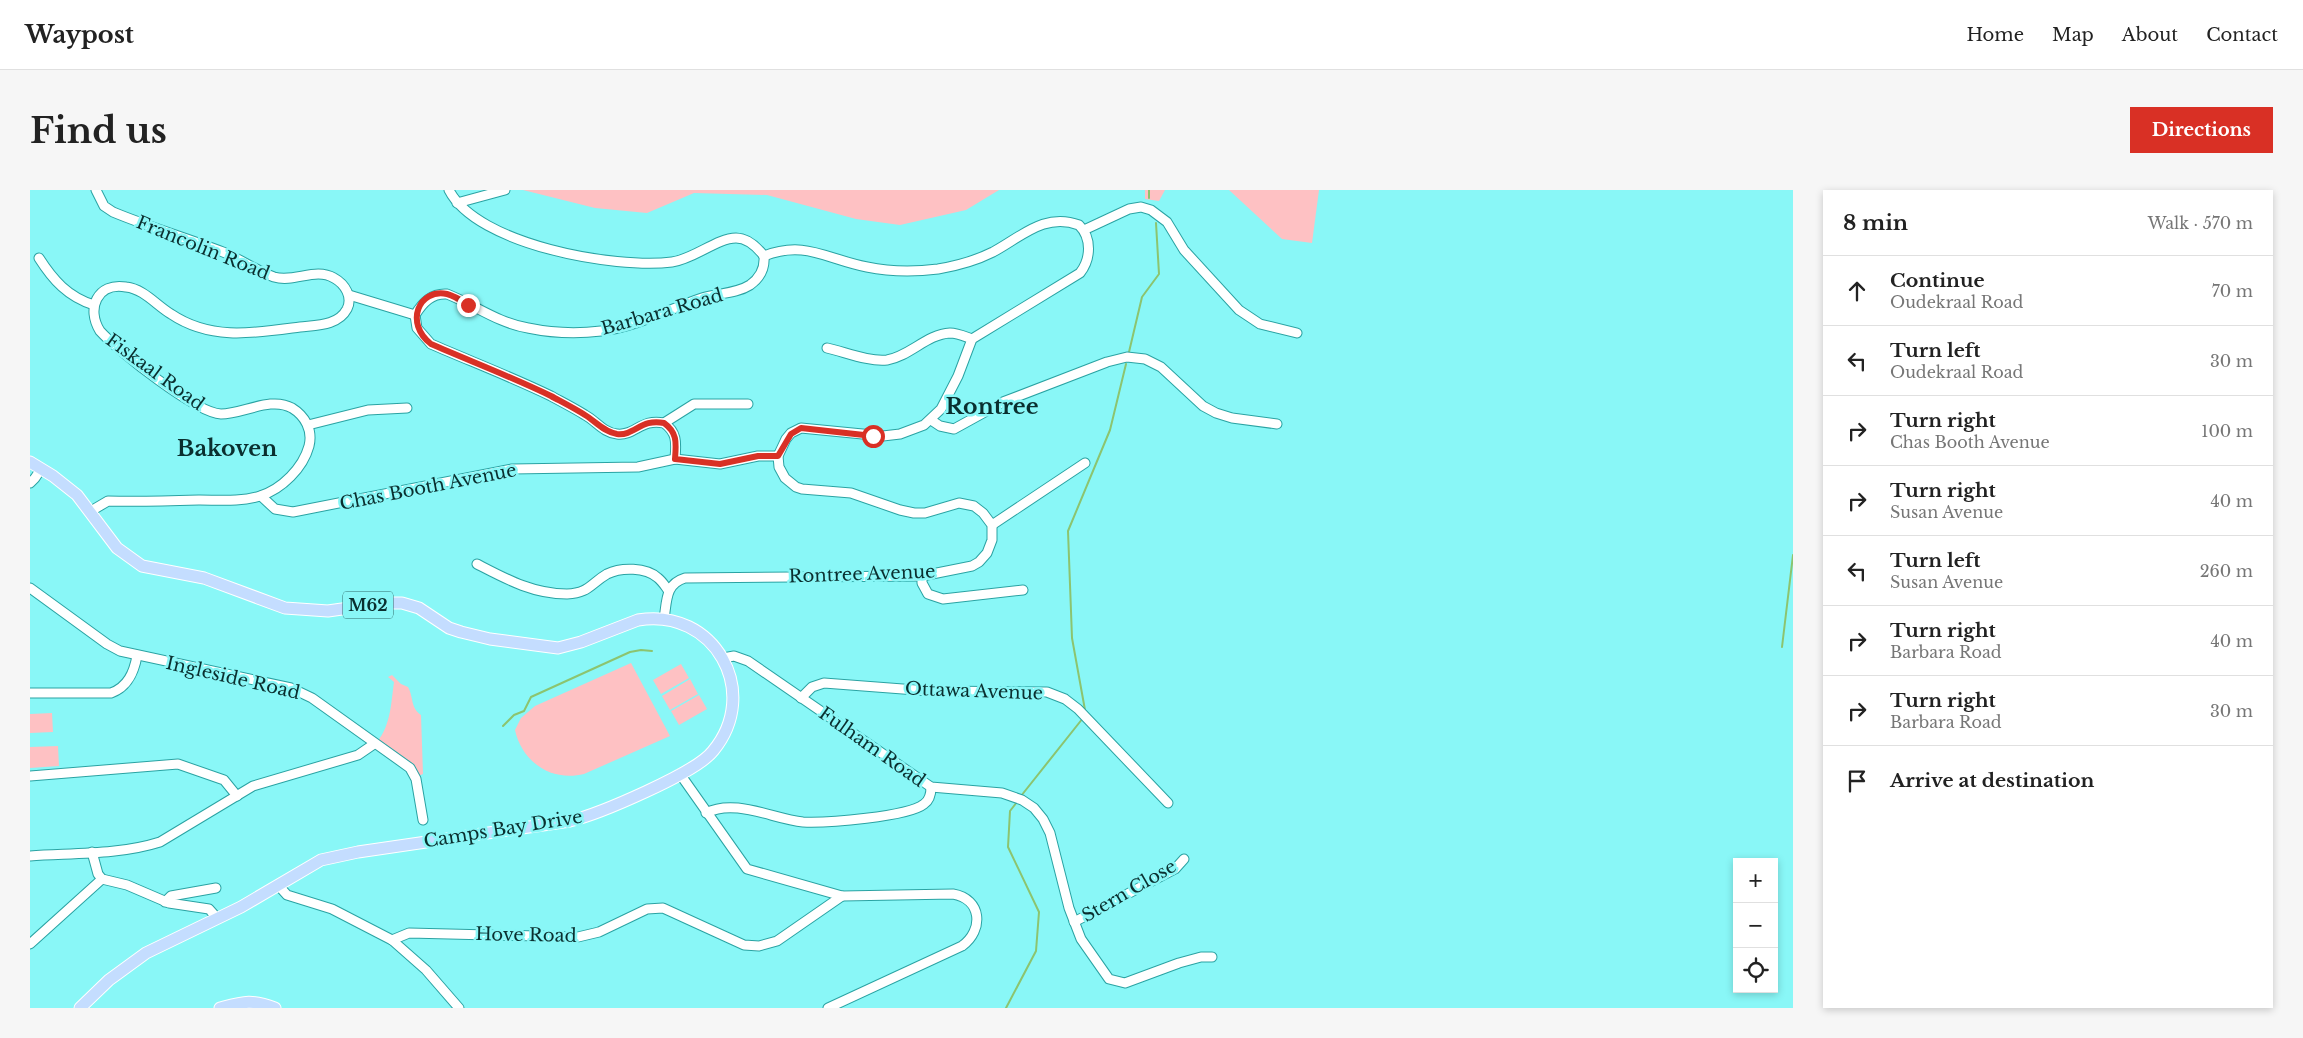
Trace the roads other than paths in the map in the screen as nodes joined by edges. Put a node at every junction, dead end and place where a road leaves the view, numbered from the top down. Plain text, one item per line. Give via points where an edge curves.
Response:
1 (96, 190) edge
2 (449, 190) edge
3 (505, 190) edge
4 (457, 203) junction
5 (1084, 230) junction
6 (764, 256) junction
7 (39, 258) dead end
8 (349, 295) junction
9 (94, 305) junction
10 (416, 315) junction
11 (1298, 333) dead end
12 (972, 339) junction
13 (827, 348) dead end
14 (748, 404) dead end
15 (407, 408) dead end
16 (931, 420) junction
17 (664, 423) junction
18 (1276, 424) dead end
19 (308, 426) junction
20 (778, 456) junction
21 (675, 459) junction
22 (30, 462) edge
23 (1085, 463) dead end
24 (41, 469) junction
25 (30, 483) edge
26 (261, 496) junction
27 (91, 511) junction
28 (992, 525) junction
29 (477, 564) dead end
30 (922, 576) junction
31 (30, 588) edge
32 (668, 590) junction
33 (1023, 590) dead end
34 (664, 619) junction
35 (138, 656) junction
36 (723, 658) junction
37 (30, 692) edge
38 (802, 698) junction
39 (374, 744) junction
40 (680, 774) junction
41 (30, 776) edge
42 (931, 787) junction
43 (237, 796) junction
44 (1168, 803) dead end
45 (706, 813) junction
46 (422, 820) dead end
47 (92, 852) junction
48 (30, 856) edge
49 (1184, 859) dead end
50 (102, 879) junction
51 (278, 886) junction
52 (216, 888) dead end
53 (842, 896) junction
54 (165, 902) junction
55 (217, 918) junction
56 (1074, 922) junction
57 (392, 940) junction
58 (30, 944) edge
59 (1212, 957) dead end
60 (80, 1008) edge
61 (220, 1008) edge
62 (275, 1008) edge
63 (459, 1008) edge
64 (828, 1008) edge

1 - 8 street, Francolin Road via 104,206 118,214 222,252 272,276 290,279 324,274 340,282
2 - 4 street
3 - 4 street
4 - 6 street via 470,216 499,231 585,258 673,262 735,238 750,242
5 - 6 street via 1072,222 1047,222 975,259 913,271 865,267 801,249 783,249
5 - 11 street via 1128,209 1141,207 1151,210 1167,222 1184,250 1239,310 1260,324
5 - 12 street via 1088,236 1088,251 1085,267 1080,273
6 - 10 street, Barbara Road via 765,262 757,279 743,289 704,298 603,331 572,333 528,328 501,320 447,294 428,299
7 - 9 street via 52,278 65,290
8 - 9 street via 346,310 335,321 243,334 217,332 180,319 138,289 128,287 108,290
8 - 10 street
9 - 19 street, Fiskaal Road via 94,320 104,336 198,407 220,414 285,404 302,416
10 - 17 street via 417,328 431,344 550,396 610,432 626,433 648,422
12 - 13 street via 956,333 944,334 903,355 884,360
12 - 16 street via 950,394
14 - 17 street via 694,404
15 - 19 street via 368,410
16 - 18 street via 954,429 1003,402 1127,357 1145,359 1161,367 1203,406 1216,413
16 - 20 street via 907,432 883,436 801,428 791,434
17 - 21 street via 676,438
19 - 26 street via 310,442 301,463 283,483
20 - 21 street, Chas Booth Avenue via 758,456 720,464
20 - 28 street via 785,478 802,489 851,493 914,513 966,504 979,509
21 - 26 street, Chas Booth Avenue via 638,467 512,469 293,512 275,509
22 - 24 main road, Camps Bay Drive / M62
23 - 28 street
24 - 25 street
24 - 27 main road, Camps Bay Drive / M62 via 70,488
26 - 27 street via 232,500 108,502
27 - 34 main road, Camps Bay Drive / M62 via 117,548 142,566 204,578 290,609 328,612 402,603 419,608 461,632 558,648 630,622
28 - 30 street, Rontree Avenue via 990,548 979,562
29 - 32 street via 532,590 551,594 583,592 606,575 626,569 658,577
30 - 32 street, Rontree Avenue via 685,578
30 - 33 street via 928,594 943,599
31 - 35 street, Ingleside Road via 107,644
32 - 34 street
34 - 36 main road, Camps Bay Drive / M62 via 696,630
35 - 37 street via 128,681 116,691 106,694
35 - 39 street, Ingleside Road via 300,690
36 - 38 street, Fulham Road via 738,656 748,661
36 - 40 main road, Camps Bay Drive / M62 via 733,690 730,722 712,753
38 - 42 street, Fulham Road
38 - 44 street, Ottawa Avenue via 812,687 824,683 929,691 1047,692 1065,699 1078,709
39 - 43 street via 358,755 264,782
39 - 46 street, Ingleside Road via 414,773
40 - 45 street
40 - 51 main road, Camps Bay Drive / M62 via 580,819 340,854 321,860
41 - 43 street via 178,764 224,780
42 - 45 street via 924,805 899,814 820,822 795,821 732,808
42 - 56 street, Fulham Road via 1002,793 1034,808 1050,833
43 - 47 street via 160,842
45 - 53 street via 747,869
47 - 48 street
47 - 50 street
49 - 56 street, Stern Close via 1175,869
50 - 54 street
50 - 58 street
51 - 55 main road, Camps Bay Drive / M62
51 - 57 street via 287,895 332,909
52 - 54 street via 172,896
53 - 57 street, Hove Road via 777,941 759,946 744,945 663,908 647,910 599,932 578,937 409,933
53 - 64 street via 959,895 973,908 977,929 971,939 956,950
54 - 55 street via 209,909
55 - 60 main road, Camps Bay Drive / M62 via 130,964
56 - 59 street, Fulham Road via 1096,964 1109,979 1120,983 1190,959
57 - 63 street via 426,970
61 - 62 main road via 248,1001

